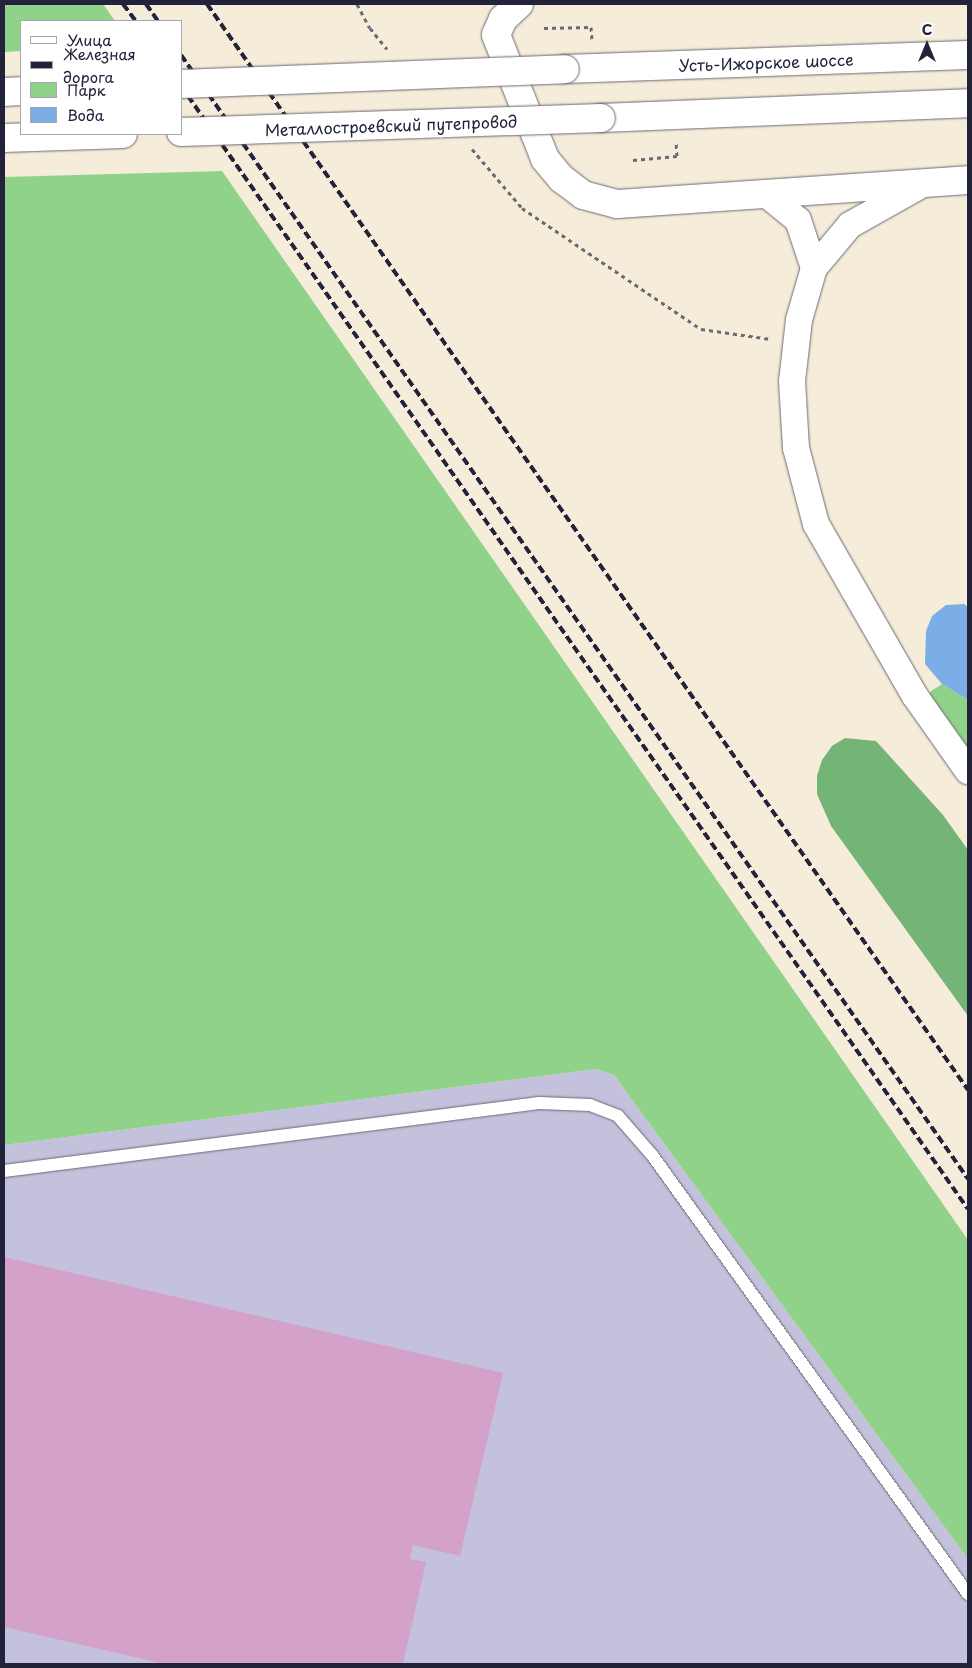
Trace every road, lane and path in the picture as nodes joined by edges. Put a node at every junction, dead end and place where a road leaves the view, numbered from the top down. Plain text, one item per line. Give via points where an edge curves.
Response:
1 (520, 4) edge
2 (544, 28) dead end
3 (592, 49) dead end
4 (968, 55) edge
5 (182, 84) edge
6 (20, 91) edge
7 (4, 92) edge
8 (968, 103) edge
9 (182, 132) edge
10 (93, 135) edge
11 (4, 138) edge
12 (677, 156) dead end
13 (633, 160) dead end
14 (968, 180) edge
15 (923, 184) junction
16 (767, 195) junction
17 (814, 268) junction
18 (968, 771) edge
19 (4, 1171) edge
20 (968, 1594) edge

1 - 16 street via 503,19 496,35 544,159 562,179 583,195 617,204
2 - 3 path via 591,27
4 - 5 street, Усть-Ижорское шоссе, bridge
6 - 7 street
8 - 9 street, Металлостроевский путепровод, bridge
10 - 11 street
12 - 13 path
14 - 15 street
15 - 16 street
15 - 17 street via 850,225
16 - 17 street via 798,220
17 - 18 street via 799,320 792,381 796,448 816,524 915,696
19 - 20 lane via 539,1103 590,1104 618,1116 652,1156

